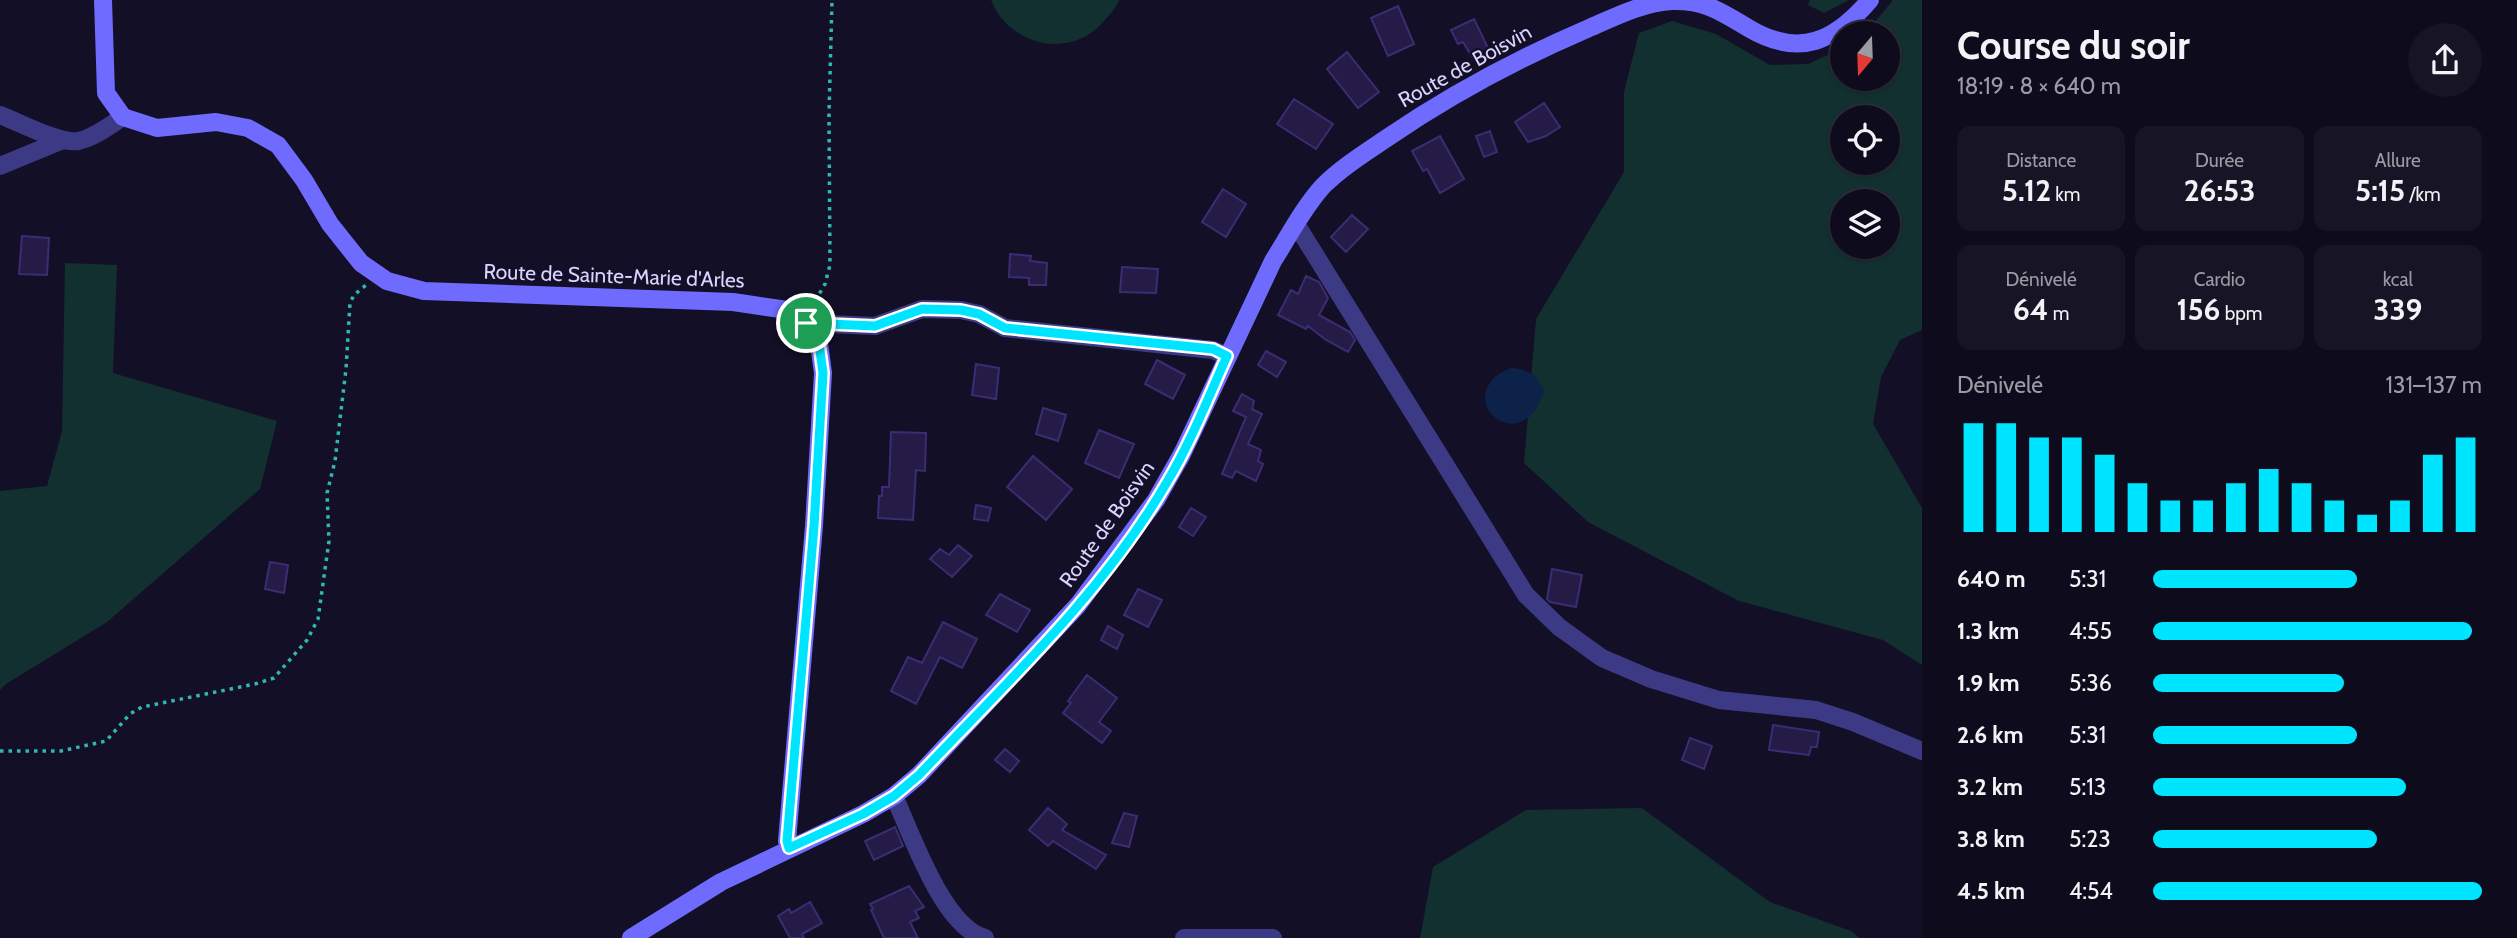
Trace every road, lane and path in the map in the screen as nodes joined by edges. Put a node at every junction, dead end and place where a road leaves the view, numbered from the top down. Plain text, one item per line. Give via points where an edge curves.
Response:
1 (103, 0) edge
2 (832, 0) edge
3 (1870, 0) edge
4 (0, 115) edge
5 (123, 117) junction
6 (64, 140) junction
7 (0, 166) edge
8 (1296, 224) junction
9 (378, 274) junction
10 (806, 323) junction
11 (1227, 356) junction
12 (0, 751) edge
13 (1922, 751) edge
14 (894, 796) junction
15 (789, 848) junction
16 (631, 938) edge
17 (985, 938) edge
18 (1184, 938) edge
19 (1273, 938) edge

1 - 5 main road via 106,93
2 - 10 path via 830,265
3 - 8 main road, Route de Boisvin via 1832,35 1800,45 1768,39 1705,4 1674,1 1629,10 1534,51 1428,109 1323,186
4 - 6 street
5 - 6 street via 78,141
5 - 9 main road, Route de Sainte-Marie d'Arles via 157,128 216,122 248,128 278,145 330,224 361,263
6 - 7 street
8 - 11 main road, Route de Boisvin
8 - 13 street via 1526,595 1559,628 1602,658 1651,679 1719,700 1815,710
9 - 10 main road, Route de Sainte-Marie d'Arles via 424,291 733,302 787,310
9 - 12 path via 350,303 335,461 327,493 328,541 318,619 307,640 274,678 142,707 106,741 61,751
10 - 11 street via 875,326 922,309 961,310 1005,328 1213,349
10 - 15 main road via 818,336 823,373
11 - 14 main road, Route de Boisvin via 1168,482 1114,560 1078,606
14 - 15 main road, Route de Boisvin
14 - 17 street via 943,902 970,932
15 - 16 main road, Route de Boisvin via 721,882
18 - 19 street

